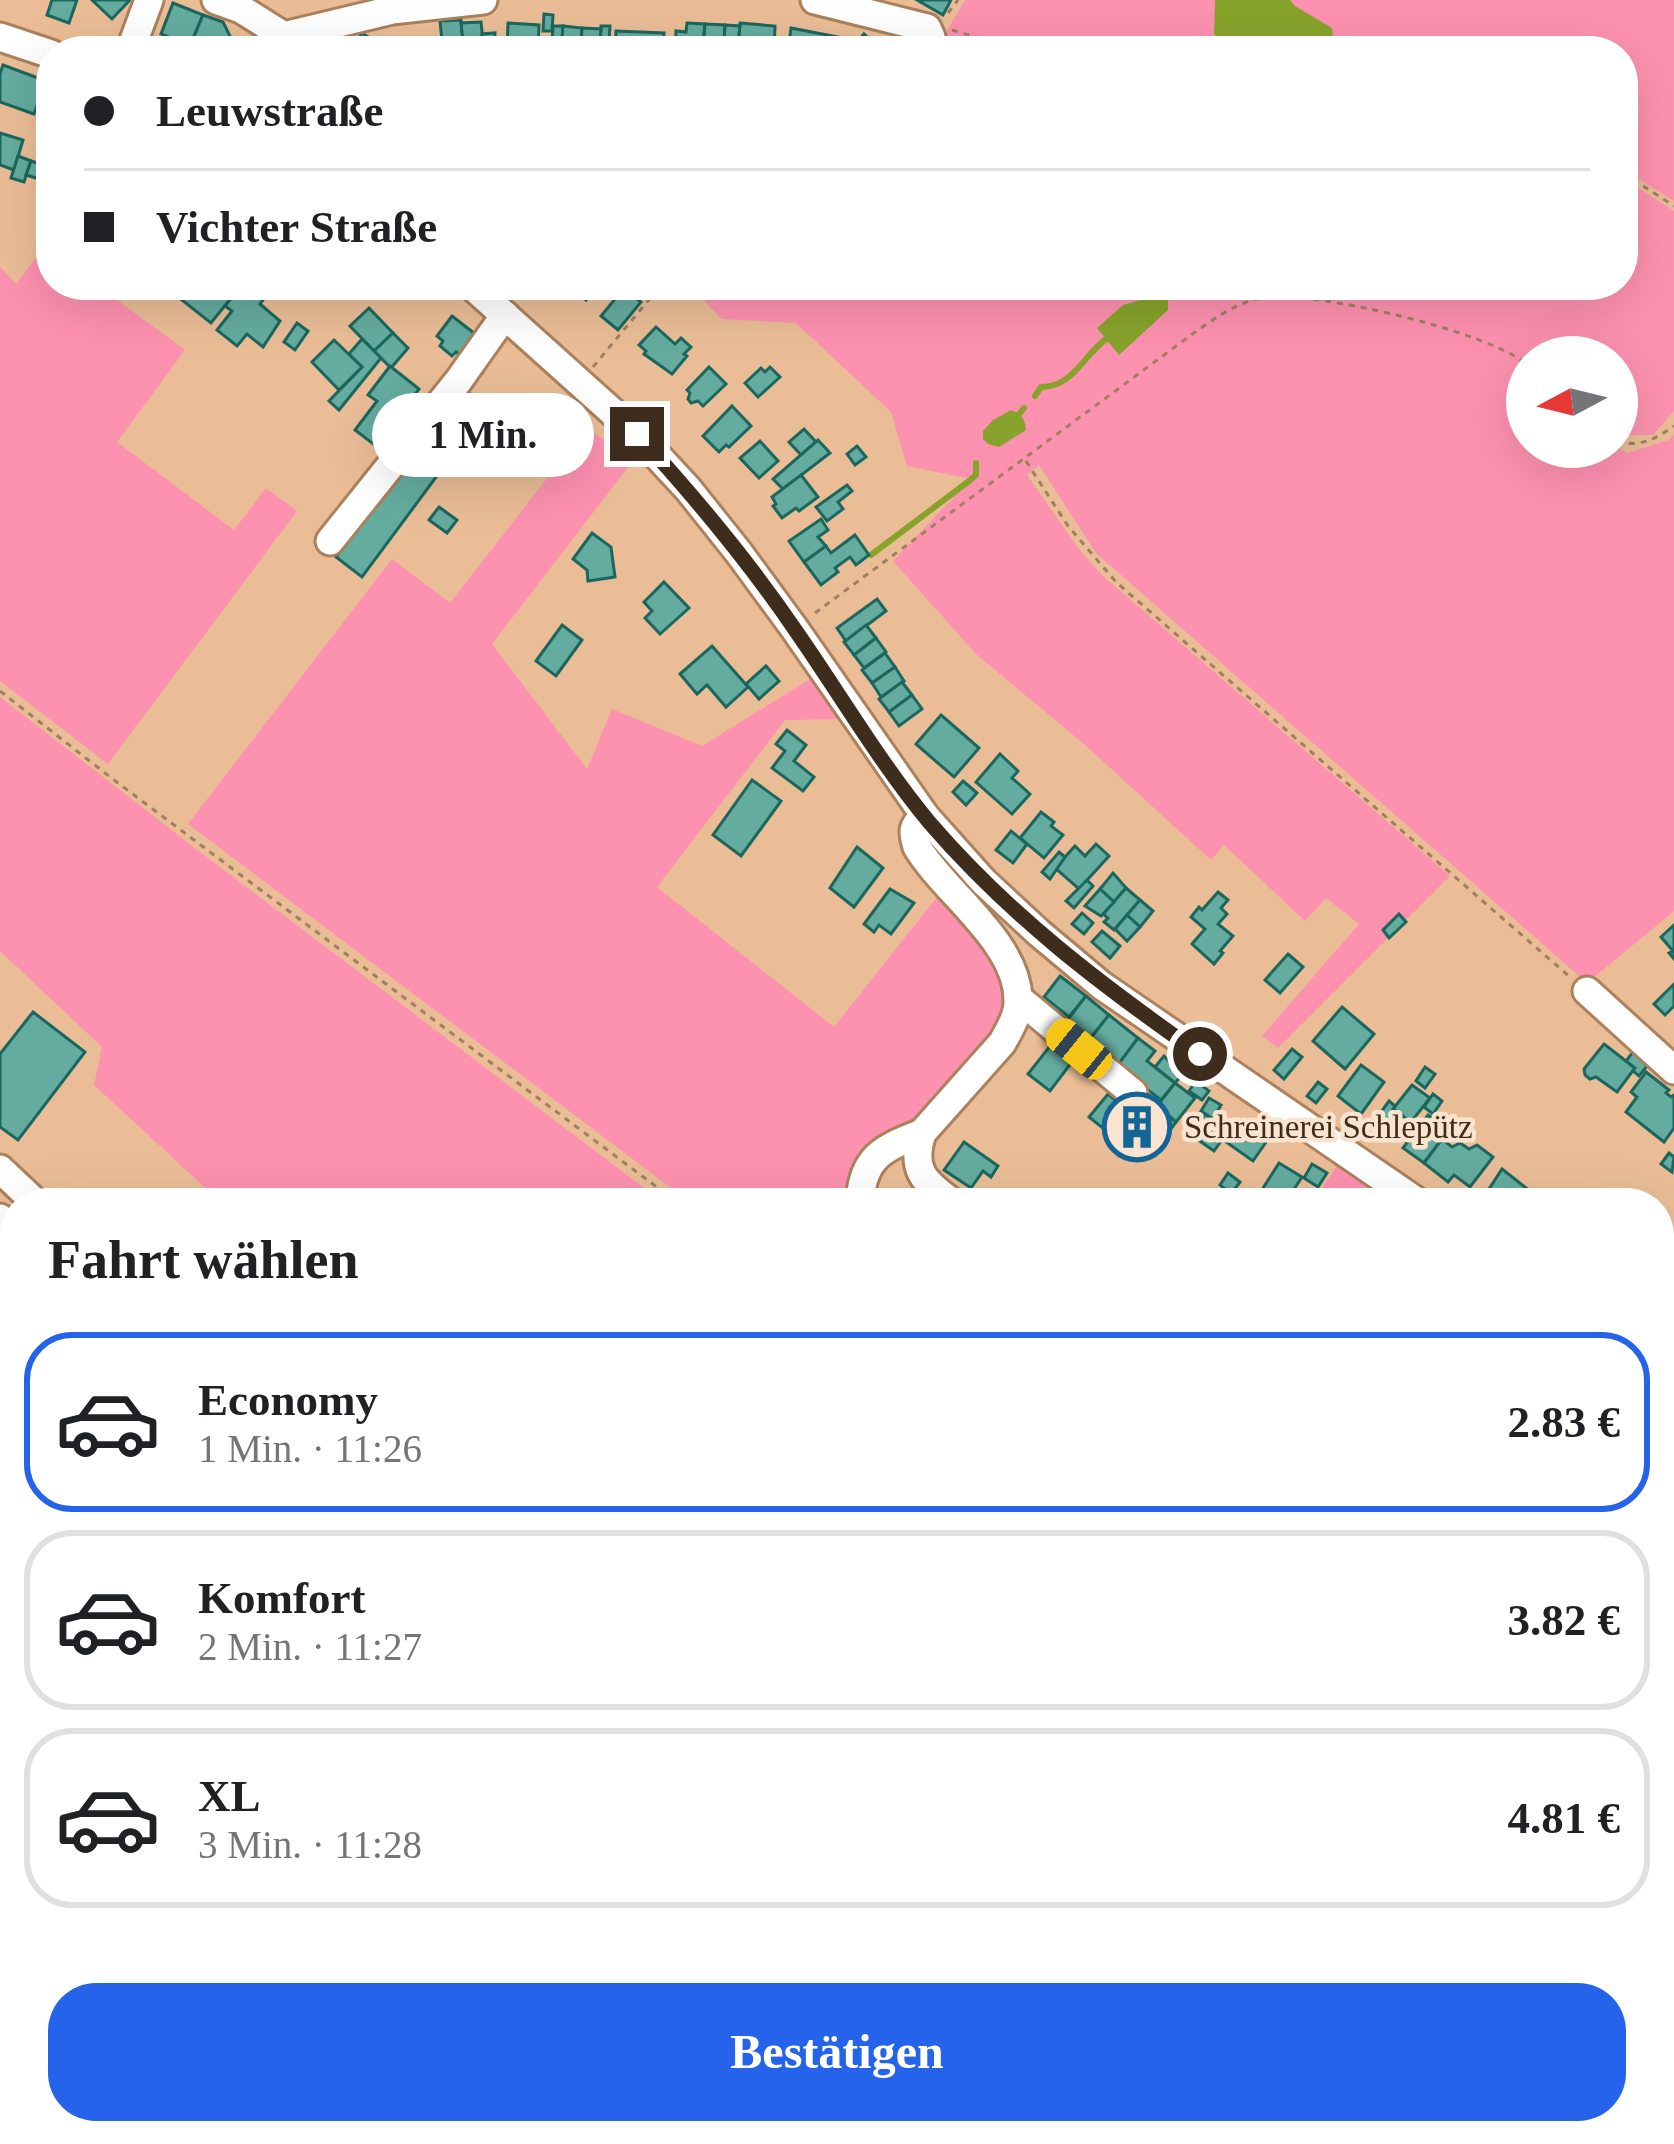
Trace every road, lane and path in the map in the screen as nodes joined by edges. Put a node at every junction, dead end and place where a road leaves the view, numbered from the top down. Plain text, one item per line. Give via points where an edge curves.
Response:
1 (149, 0) edge
2 (216, 0) edge
3 (958, 0) edge
4 (473, 1) edge
5 (823, 1) edge
6 (931, 35) edge
7 (136, 36) edge
8 (284, 36) joint
9 (0, 37) edge
10 (36, 49) edge
11 (1638, 183) edge
12 (1674, 206) edge
13 (487, 300) edge
14 (649, 300) edge
15 (1254, 300) edge
16 (1317, 300) edge
17 (505, 316) junction
18 (1506, 351) edge
19 (581, 383) junction
20 (1674, 426) edge
21 (1638, 444) edge
22 (1025, 460) junction
23 (330, 541) dead end
24 (794, 628) junction
25 (0, 691) edge
26 (925, 816) junction
27 (1587, 991) joint
28 (1018, 998) junction
29 (1674, 1070) edge
30 (1132, 1093) dead end
31 (922, 1133) junction
32 (658, 1188) edge
33 (862, 1188) edge
34 (932, 1188) edge
35 (1397, 1188) edge

1 - 7 street
2 - 8 street
3 - 6 path
4 - 8 street
5 - 6 street
9 - 10 street
11 - 12 path
13 - 17 street
14 - 19 path
15 - 22 path via 1214,320
16 - 18 path
17 - 19 street
17 - 23 street
19 - 24 street via 688,489
20 - 21 path
22 - 24 path
22 - 27 path via 1116,582
24 - 26 street
25 - 32 path
26 - 28 street via 914,825 917,847 1000,951
26 - 35 street via 1101,985
27 - 29 street
28 - 30 street
28 - 31 street via 1002,1043
31 - 33 street via 877,1155
31 - 34 street via 918,1168

